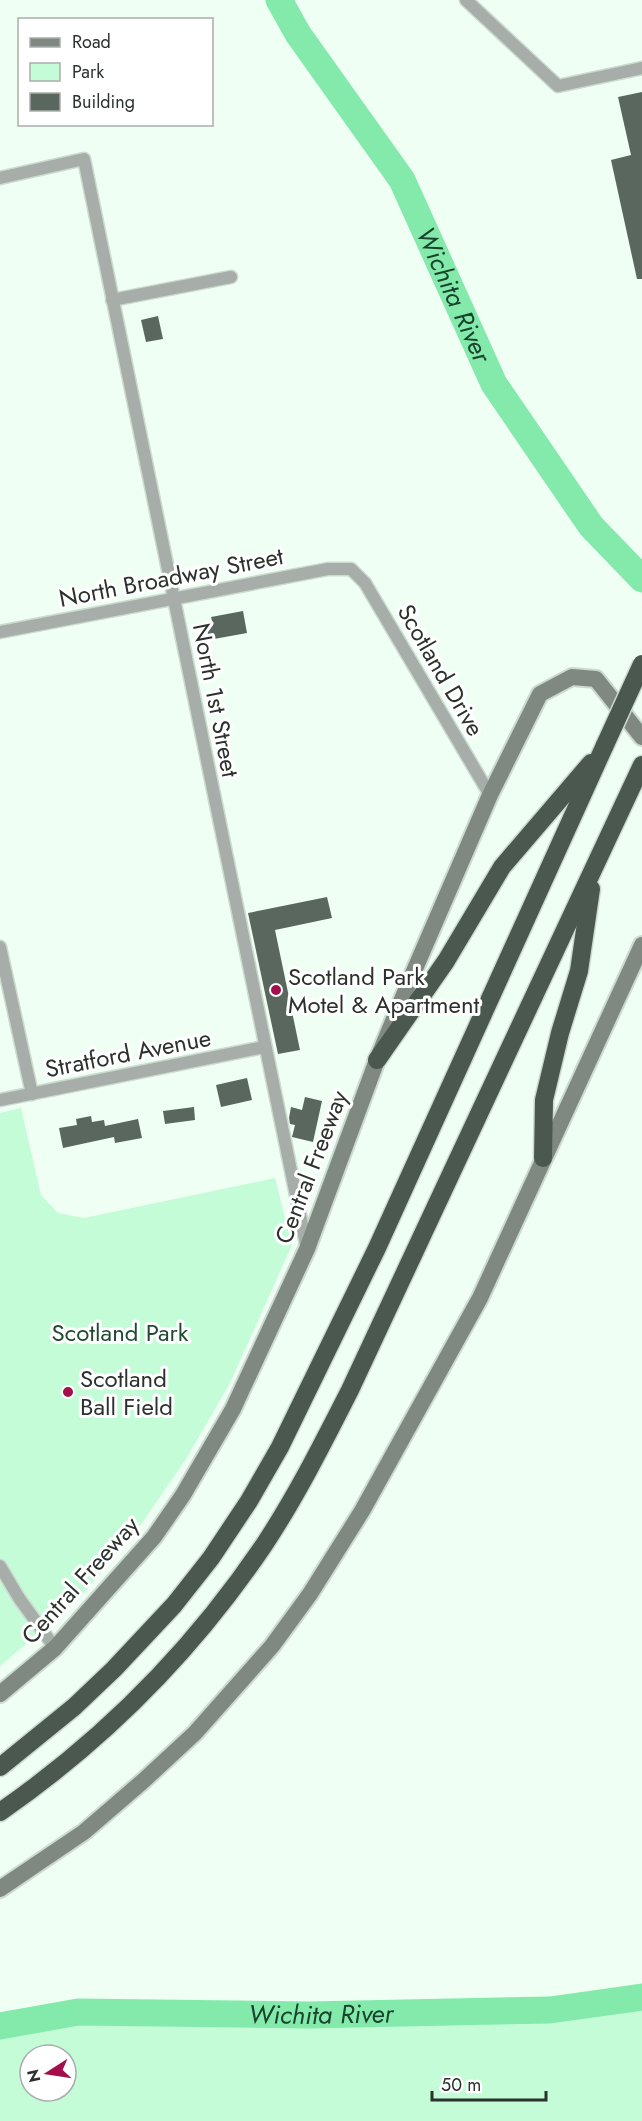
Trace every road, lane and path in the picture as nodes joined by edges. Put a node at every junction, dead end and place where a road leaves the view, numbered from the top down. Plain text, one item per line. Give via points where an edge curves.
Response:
1 (466, 0) edge
2 (642, 68) edge
3 (0, 178) edge
4 (231, 277) dead end
5 (112, 300) junction
6 (351, 569) joint
7 (174, 599) junction
8 (0, 632) edge
9 (642, 664) edge
10 (642, 737) edge
11 (605, 745) junction
12 (642, 765) edge
13 (490, 795) junction
14 (593, 870) junction
15 (642, 945) edge
16 (0, 947) edge
17 (264, 1047) junction
18 (377, 1060) junction
19 (32, 1094) junction
20 (0, 1100) edge
21 (543, 1158) junction
22 (307, 1249) junction
23 (0, 1566) edge
24 (55, 1648) junction
25 (0, 1694) edge
26 (0, 1767) edge
27 (0, 1812) edge
28 (0, 1889) edge

1 - 2 street via 558,86
3 - 5 street, North 1st Street via 84,159
4 - 5 street
5 - 7 street, North 1st Street
6 - 7 street, North Broadway Street via 328,569
6 - 13 street, Scotland Drive via 365,583
7 - 8 street, North Broadway Street
7 - 17 street, North 1st Street
9 - 11 highway, bridge
10 - 13 main road, Central Freeway via 596,680 572,677 540,694
11 - 18 highway via 502,867 446,961
11 - 26 highway via 377,1248 280,1447 249,1501 174,1605 122,1661 75,1707
12 - 14 highway
13 - 18 main road, Central Freeway
14 - 21 highway via 579,971 544,1100
14 - 27 highway via 350,1390 308,1472 265,1543 184,1650 130,1705 78,1752
15 - 21 main road
16 - 19 street
17 - 19 street, Stratford Avenue
17 - 22 street, North 1st Street
18 - 22 main road, Central Freeway
19 - 20 street, Stratford Avenue
21 - 28 main road via 480,1298 374,1491 310,1594 272,1646 195,1733 142,1782 84,1832
22 - 24 main road, Central Freeway via 233,1409 183,1495 154,1537
23 - 24 street
24 - 25 main road, Central Freeway

